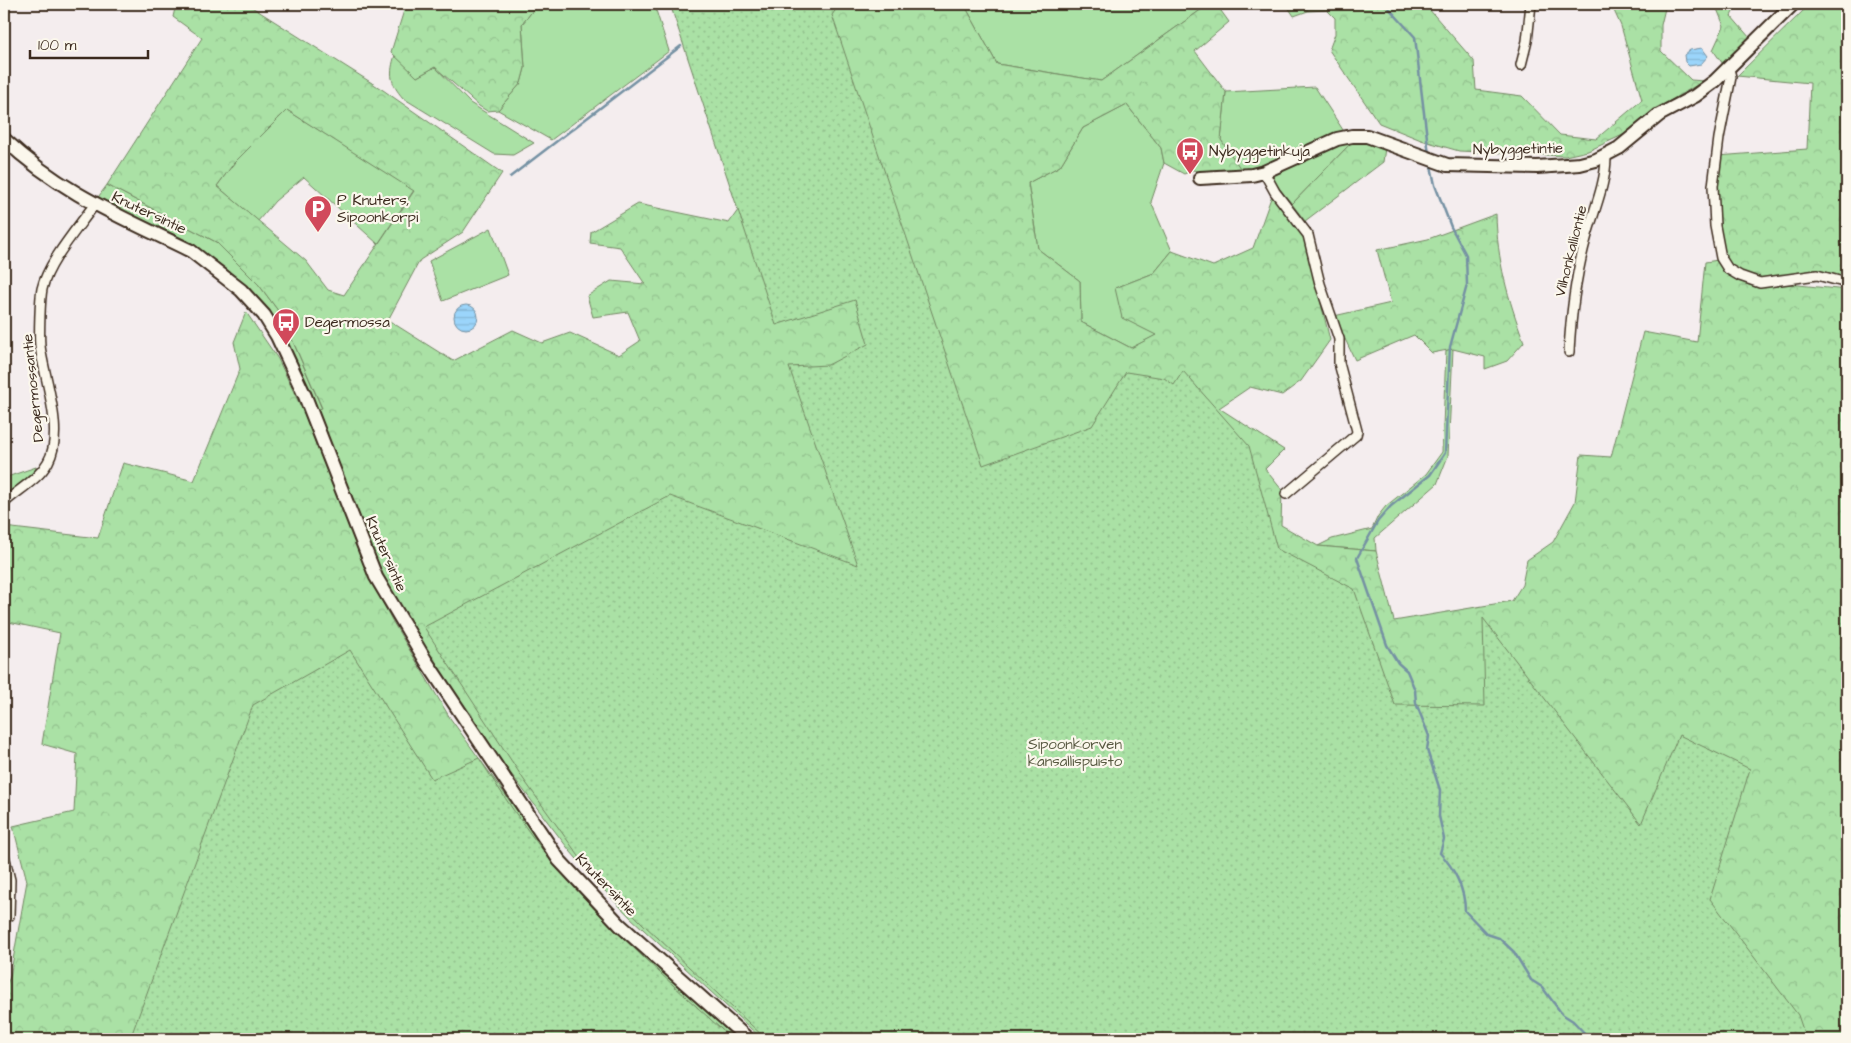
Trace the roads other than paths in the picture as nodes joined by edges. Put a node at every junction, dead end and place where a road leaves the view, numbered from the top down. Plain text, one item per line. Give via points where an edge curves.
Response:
1 (1531, 4) edge
2 (1793, 4) edge
3 (1521, 65) dead end
4 (1729, 69) junction
5 (4, 139) edge
6 (1606, 157) junction
7 (1264, 172) junction
8 (1200, 178) dead end
9 (94, 204) junction
10 (1847, 283) edge
11 (1569, 352) dead end
12 (1286, 494) dead end
13 (4, 503) edge
14 (4, 855) edge
15 (9, 916) dead end
16 (748, 1039) edge

1 - 3 street
2 - 4 street, Nybyggetintie
4 - 6 street, Nybyggetintie via 1695,96 1659,115
4 - 10 street via 1731,77 1713,186 1721,258 1728,269 1760,283 1817,275
5 - 9 street, Knutersintie via 49,178
6 - 7 street, Nybyggetintie via 1560,166 1447,165 1367,136 1352,136 1337,139
6 - 11 street, Vilhonkalliontie via 1598,202 1576,281
7 - 8 street, Nybyggetintie
7 - 12 street via 1308,235 1339,339 1339,363 1357,431
9 - 13 street, Degermossantie via 52,267 42,291 40,345 52,410 53,452 38,476
9 - 16 street, Knutersintie via 191,251 241,290 264,315 297,376 376,577 426,661 540,832 560,860 620,924
14 - 15 street via 10,880

